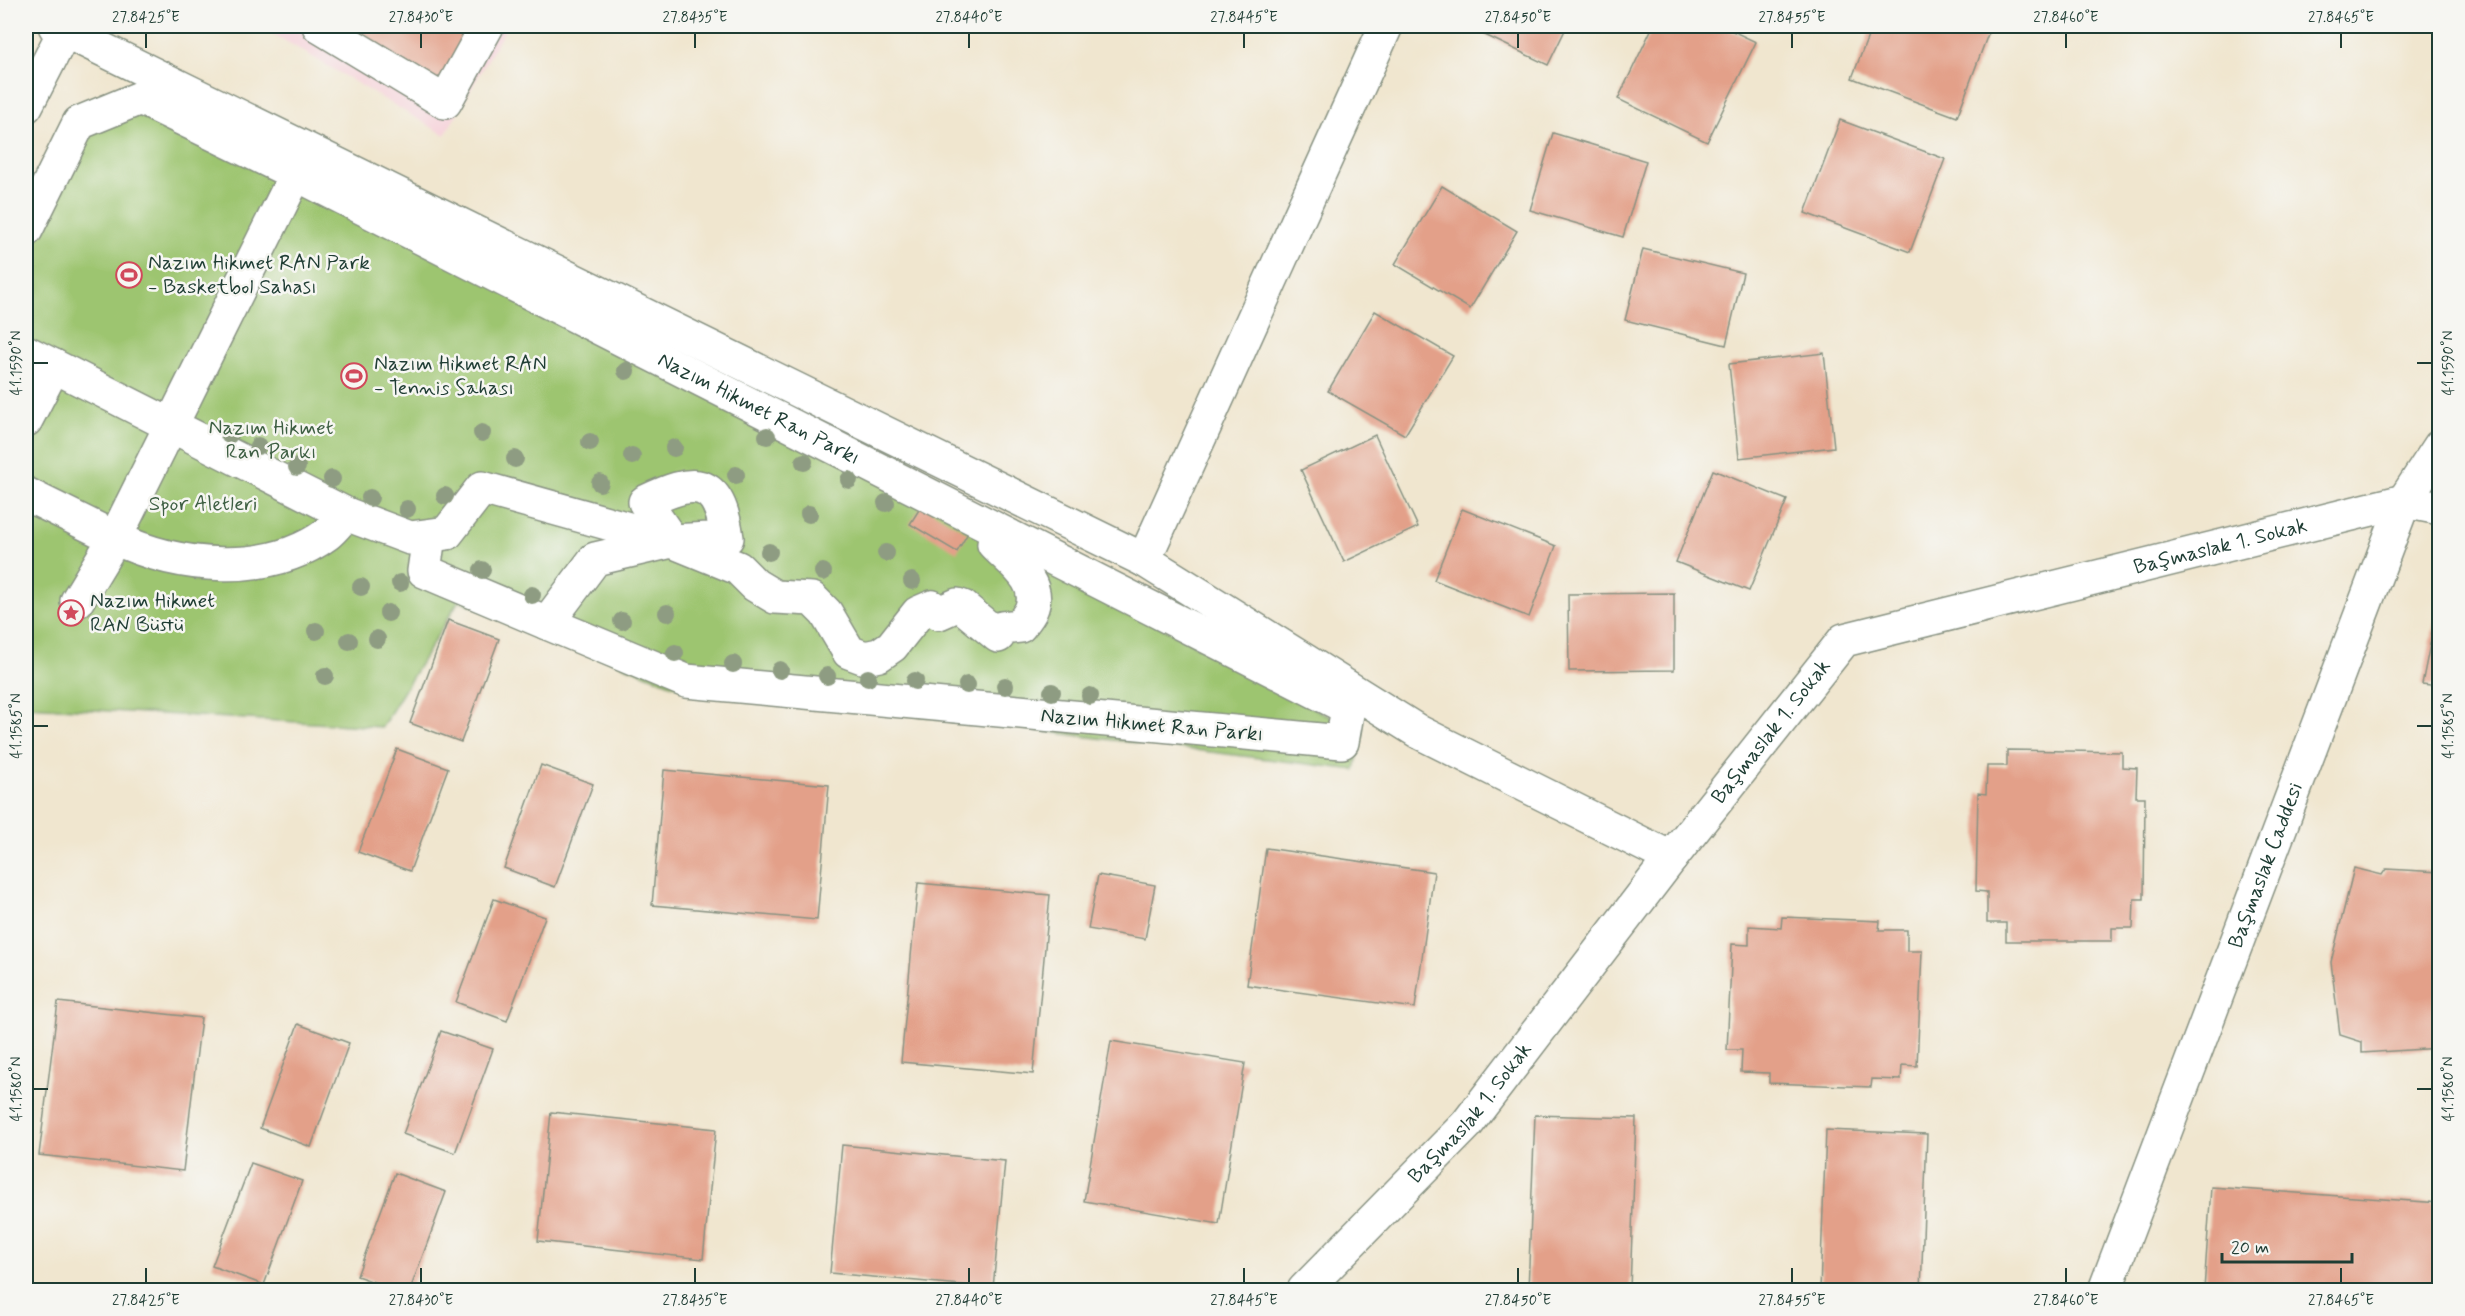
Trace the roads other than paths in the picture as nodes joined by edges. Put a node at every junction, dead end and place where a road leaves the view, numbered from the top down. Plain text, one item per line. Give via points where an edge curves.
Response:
1 (319, 26) edge
2 (487, 26) edge
3 (1386, 26) edge
4 (64, 27) edge
5 (26, 106) edge
6 (296, 174) junction
7 (26, 230) edge
8 (40, 359) edge
9 (26, 420) edge
10 (172, 424) junction
11 (2439, 446) edge
12 (26, 494) edge
13 (2404, 501) junction
14 (2439, 508) edge
15 (346, 514) junction
16 (997, 531) junction
17 (429, 536) junction
18 (115, 538) junction
19 (672, 541) junction
20 (1144, 560) junction
21 (77, 601) dead end
22 (547, 623) junction
23 (1671, 858) junction
24 (1304, 1290) edge
25 (2105, 1290) edge

1 - 2 street via 445,102
3 - 20 street
4 - 5 street
4 - 20 street
6 - 7 street, Nazım Hikmet Ran Parkı via 140,98 79,123
6 - 10 street via 212,358
6 - 16 street, Nazım Hikmet Ran Parkı
8 - 9 street
8 - 10 street via 119,393
10 - 15 street
10 - 18 street
11 - 13 street, Başmaslak Caddesi
12 - 18 street
13 - 14 street, Başmaslak 1. Sokak
13 - 23 street, Başmaslak 1. Sokak via 1844,640
13 - 25 street, Başmaslak Caddesi
15 - 17 street via 410,538
15 - 18 street via 328,533 308,545 252,562 188,562
16 - 19 street via 994,544 1025,573 1034,595 1032,610 1020,626 1002,628 998,636 963,607 957,605 939,612 932,608 918,612 886,651 865,658 849,652 826,612 812,599 775,597 755,585 738,567
16 - 22 street, Nazım Hikmet Ran Parkı via 1348,708 1342,742 686,681
17 - 19 street via 447,533 482,488
17 - 22 street, Nazım Hikmet Ran Parkı via 424,571
18 - 21 street
19 - 22 street via 595,559
20 - 23 street via 1419,732
23 - 24 street, Başmaslak 1. Sokak via 1467,1124

